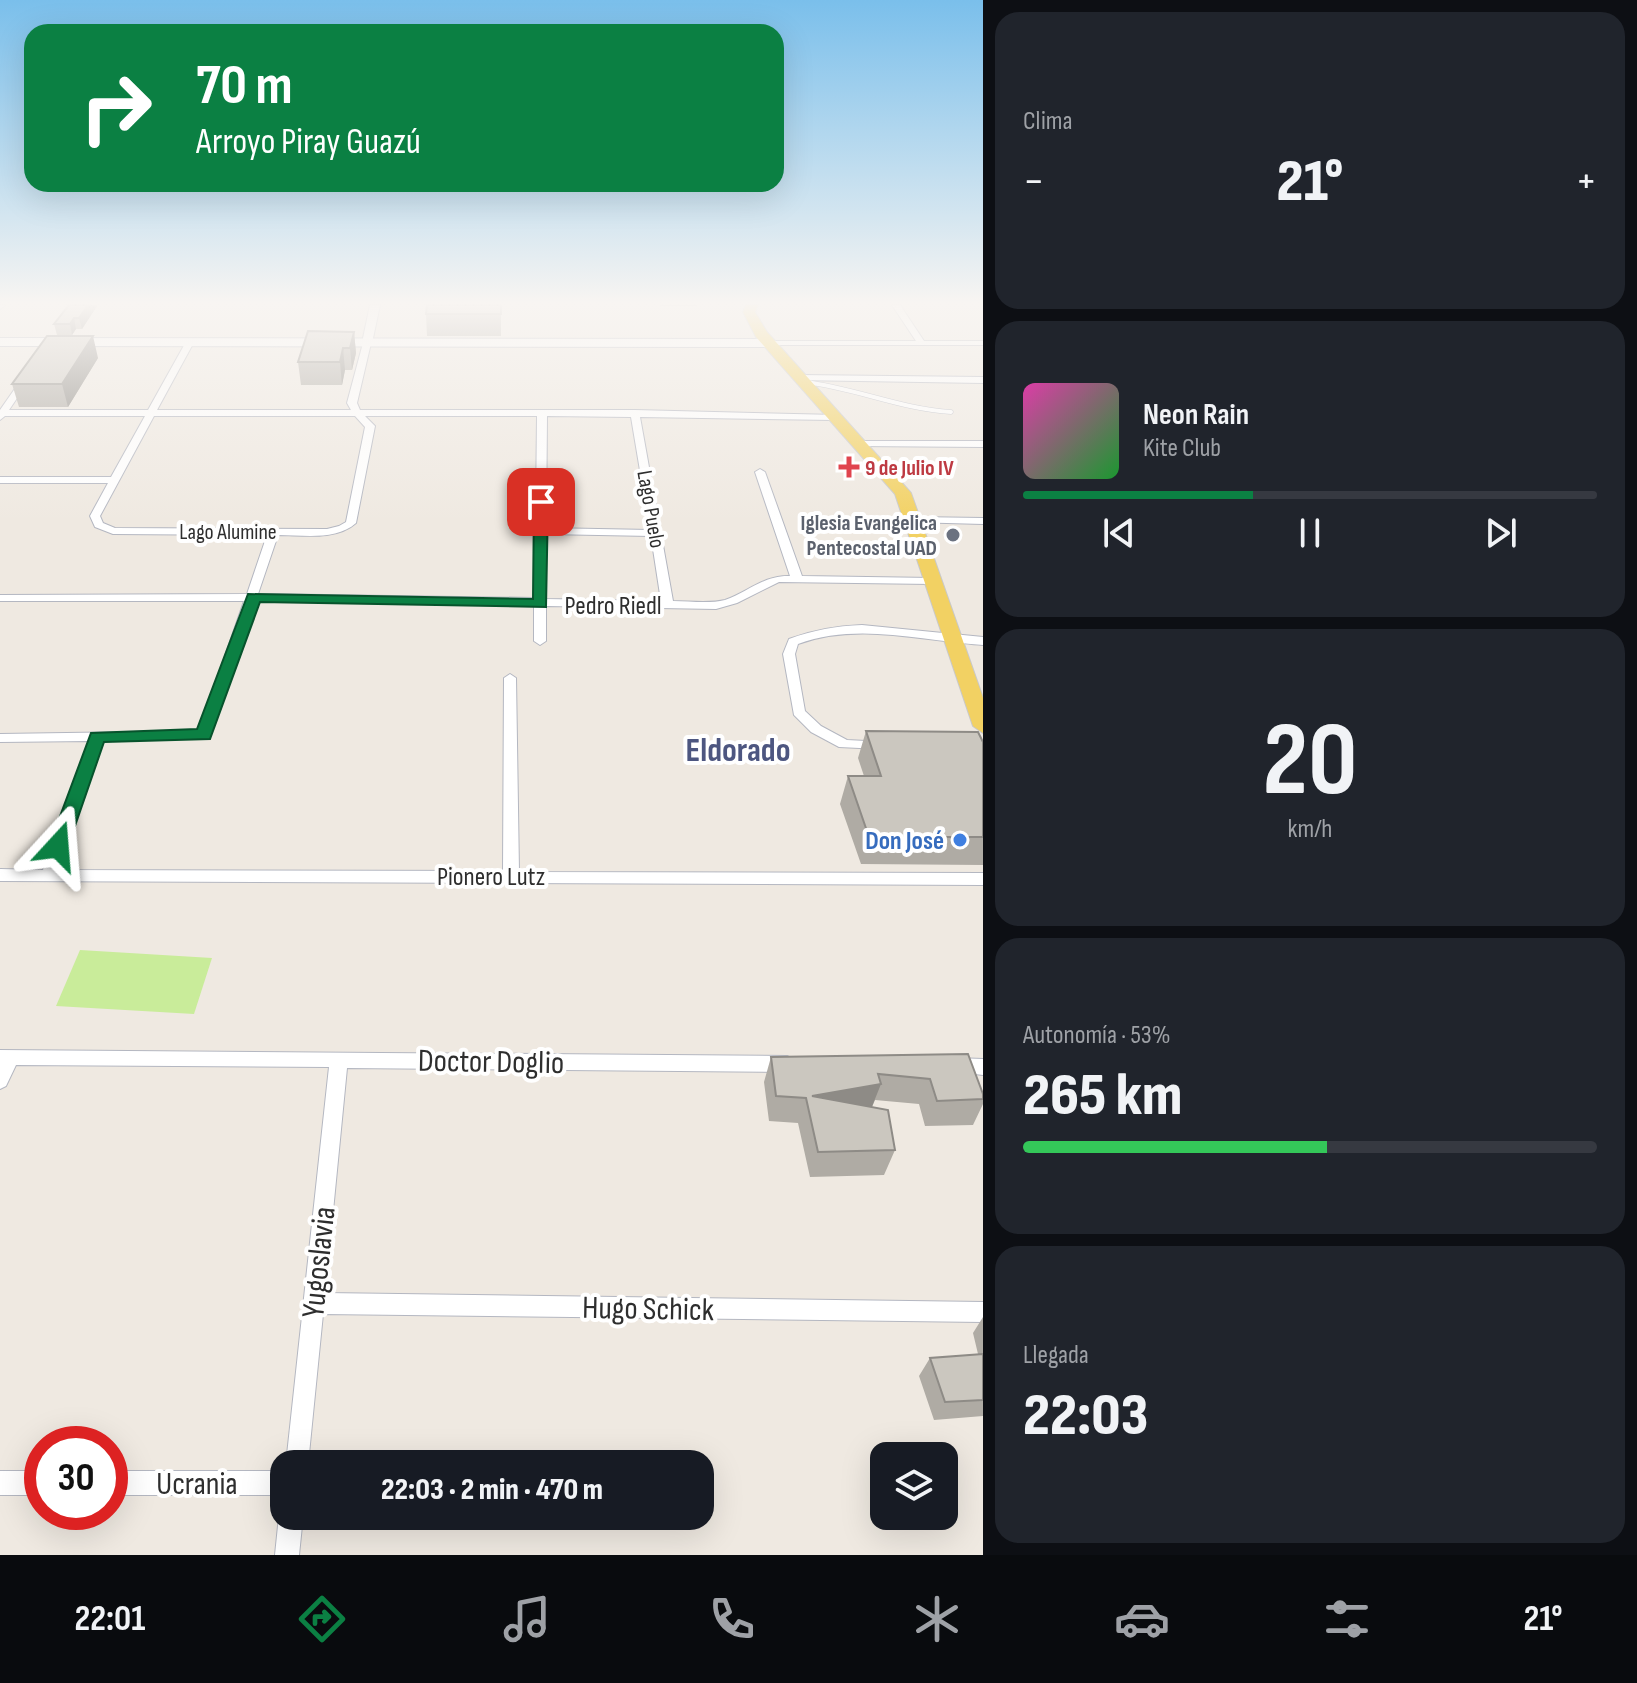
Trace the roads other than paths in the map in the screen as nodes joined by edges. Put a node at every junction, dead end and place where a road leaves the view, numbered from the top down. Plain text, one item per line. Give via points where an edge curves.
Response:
1 (27, 378) edge
2 (170, 378) edge
3 (358, 378) edge
4 (799, 378) edge
5 (801, 380) junction
6 (983, 380) edge
7 (151, 412) junction
8 (951, 412) dead end
9 (357, 413) junction
10 (542, 413) junction
11 (635, 413) junction
12 (1, 414) edge
13 (834, 417) junction
14 (859, 444) junction
15 (983, 444) edge
16 (760, 472) dead end
17 (0, 480) edge
18 (113, 480) junction
19 (914, 520) junction
20 (983, 521) edge
21 (274, 531) junction
22 (541, 531) junction
23 (656, 533) junction
24 (797, 579) junction
25 (932, 581) junction
26 (254, 597) junction
27 (0, 598) edge
28 (540, 604) junction
29 (668, 605) junction
30 (951, 640) junction
31 (540, 641) dead end
32 (983, 641) edge
33 (510, 678) dead end
34 (983, 726) edge
35 (97, 737) junction
36 (0, 738) edge
37 (890, 746) edge
38 (49, 874) junction
39 (0, 875) edge
40 (511, 876) junction
41 (983, 879) edge
42 (5, 1058) edge
43 (339, 1059) junction
44 (812, 1065) edge
45 (936, 1066) edge
46 (983, 1067) edge
47 (0, 1081) edge
48 (314, 1303) junction
49 (983, 1312) edge
50 (298, 1450) edge
51 (0, 1483) edge
52 (24, 1483) edge
53 (128, 1483) edge
54 (270, 1483) edge
55 (290, 1530) edge
56 (287, 1555) edge

1 - 12 street
2 - 7 street
3 - 9 street via 352,403
4 - 5 main road
5 - 6 street
5 - 8 lane via 919,410
5 - 13 main road
7 - 9 street
7 - 12 street
7 - 18 street
9 - 10 street
9 - 21 street, Lago Alumine via 370,426 351,523 327,532
10 - 11 street
10 - 22 street
11 - 13 street
11 - 23 street, Lago Puelo
13 - 14 main road
14 - 15 street
14 - 19 main road via 903,493
16 - 24 street
17 - 18 street
18 - 21 street, Lago Alumine via 95,516 99,525 113,531
19 - 20 street
19 - 25 main road
21 - 26 street
22 - 23 street
22 - 28 street
23 - 29 street, Lago Puelo
24 - 25 street, Pedro Riedl
24 - 29 street, Pedro Riedl via 762,583 731,603
25 - 30 main road
26 - 27 street, Pedro Riedl
26 - 28 street, Pedro Riedl
26 - 35 street via 204,735
28 - 29 street, Pedro Riedl
28 - 31 street
30 - 32 street
30 - 34 main road
30 - 37 street via 851,629 793,642 789,654 799,712 816,729 844,744
33 - 40 street
35 - 36 street
35 - 38 street
38 - 39 street, Pionero Lutz
38 - 40 street, Pionero Lutz
40 - 41 street, Pionero Lutz
42 - 43 street, Doctor Doglio
42 - 47 street
43 - 44 street, Doctor Doglio
43 - 48 street, Yugoslavia
45 - 46 street
48 - 49 street, Hugo Schick
48 - 50 street, Yugoslavia
51 - 52 street
53 - 54 street, Ucrania
55 - 56 street

